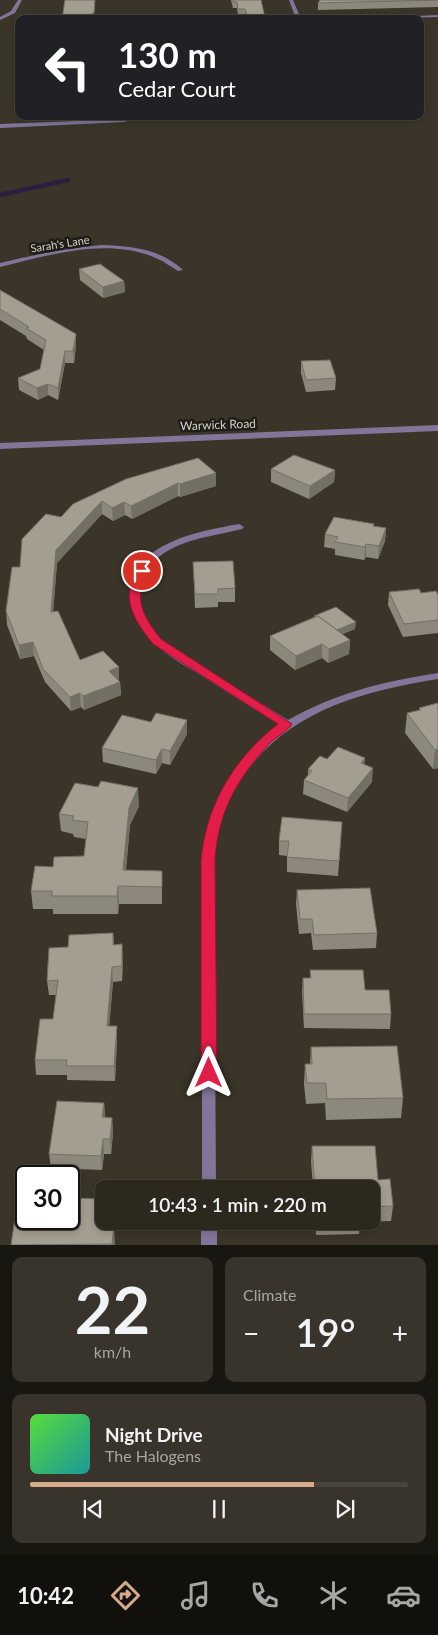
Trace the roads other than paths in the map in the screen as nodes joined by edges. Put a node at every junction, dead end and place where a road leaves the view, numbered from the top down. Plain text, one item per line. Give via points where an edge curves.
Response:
1 (20, 0) edge
2 (291, 0) edge
3 (297, 15) edge
4 (438, 16) edge
5 (424, 17) edge
6 (0, 18) edge
7 (125, 120) dead end
8 (0, 126) edge
9 (0, 266) edge
10 (180, 270) dead end
11 (438, 428) edge
12 (0, 446) edge
13 (239, 526) dead end
14 (438, 676) edge
15 (286, 724) junction
16 (209, 1180) edge
17 (209, 1230) edge
18 (209, 1245) edge

1 - 6 street via 13,12
2 - 3 street
4 - 5 street
7 - 8 street
9 - 10 street, Sarah's Lane via 72,250 111,248 160,257
11 - 12 street, Warwick Road
13 - 15 street via 182,540 147,561 136,581 136,610 144,626 169,651
14 - 15 street via 369,688 332,701
15 - 16 street via 266,740 241,768 221,801 210,838
17 - 18 street

